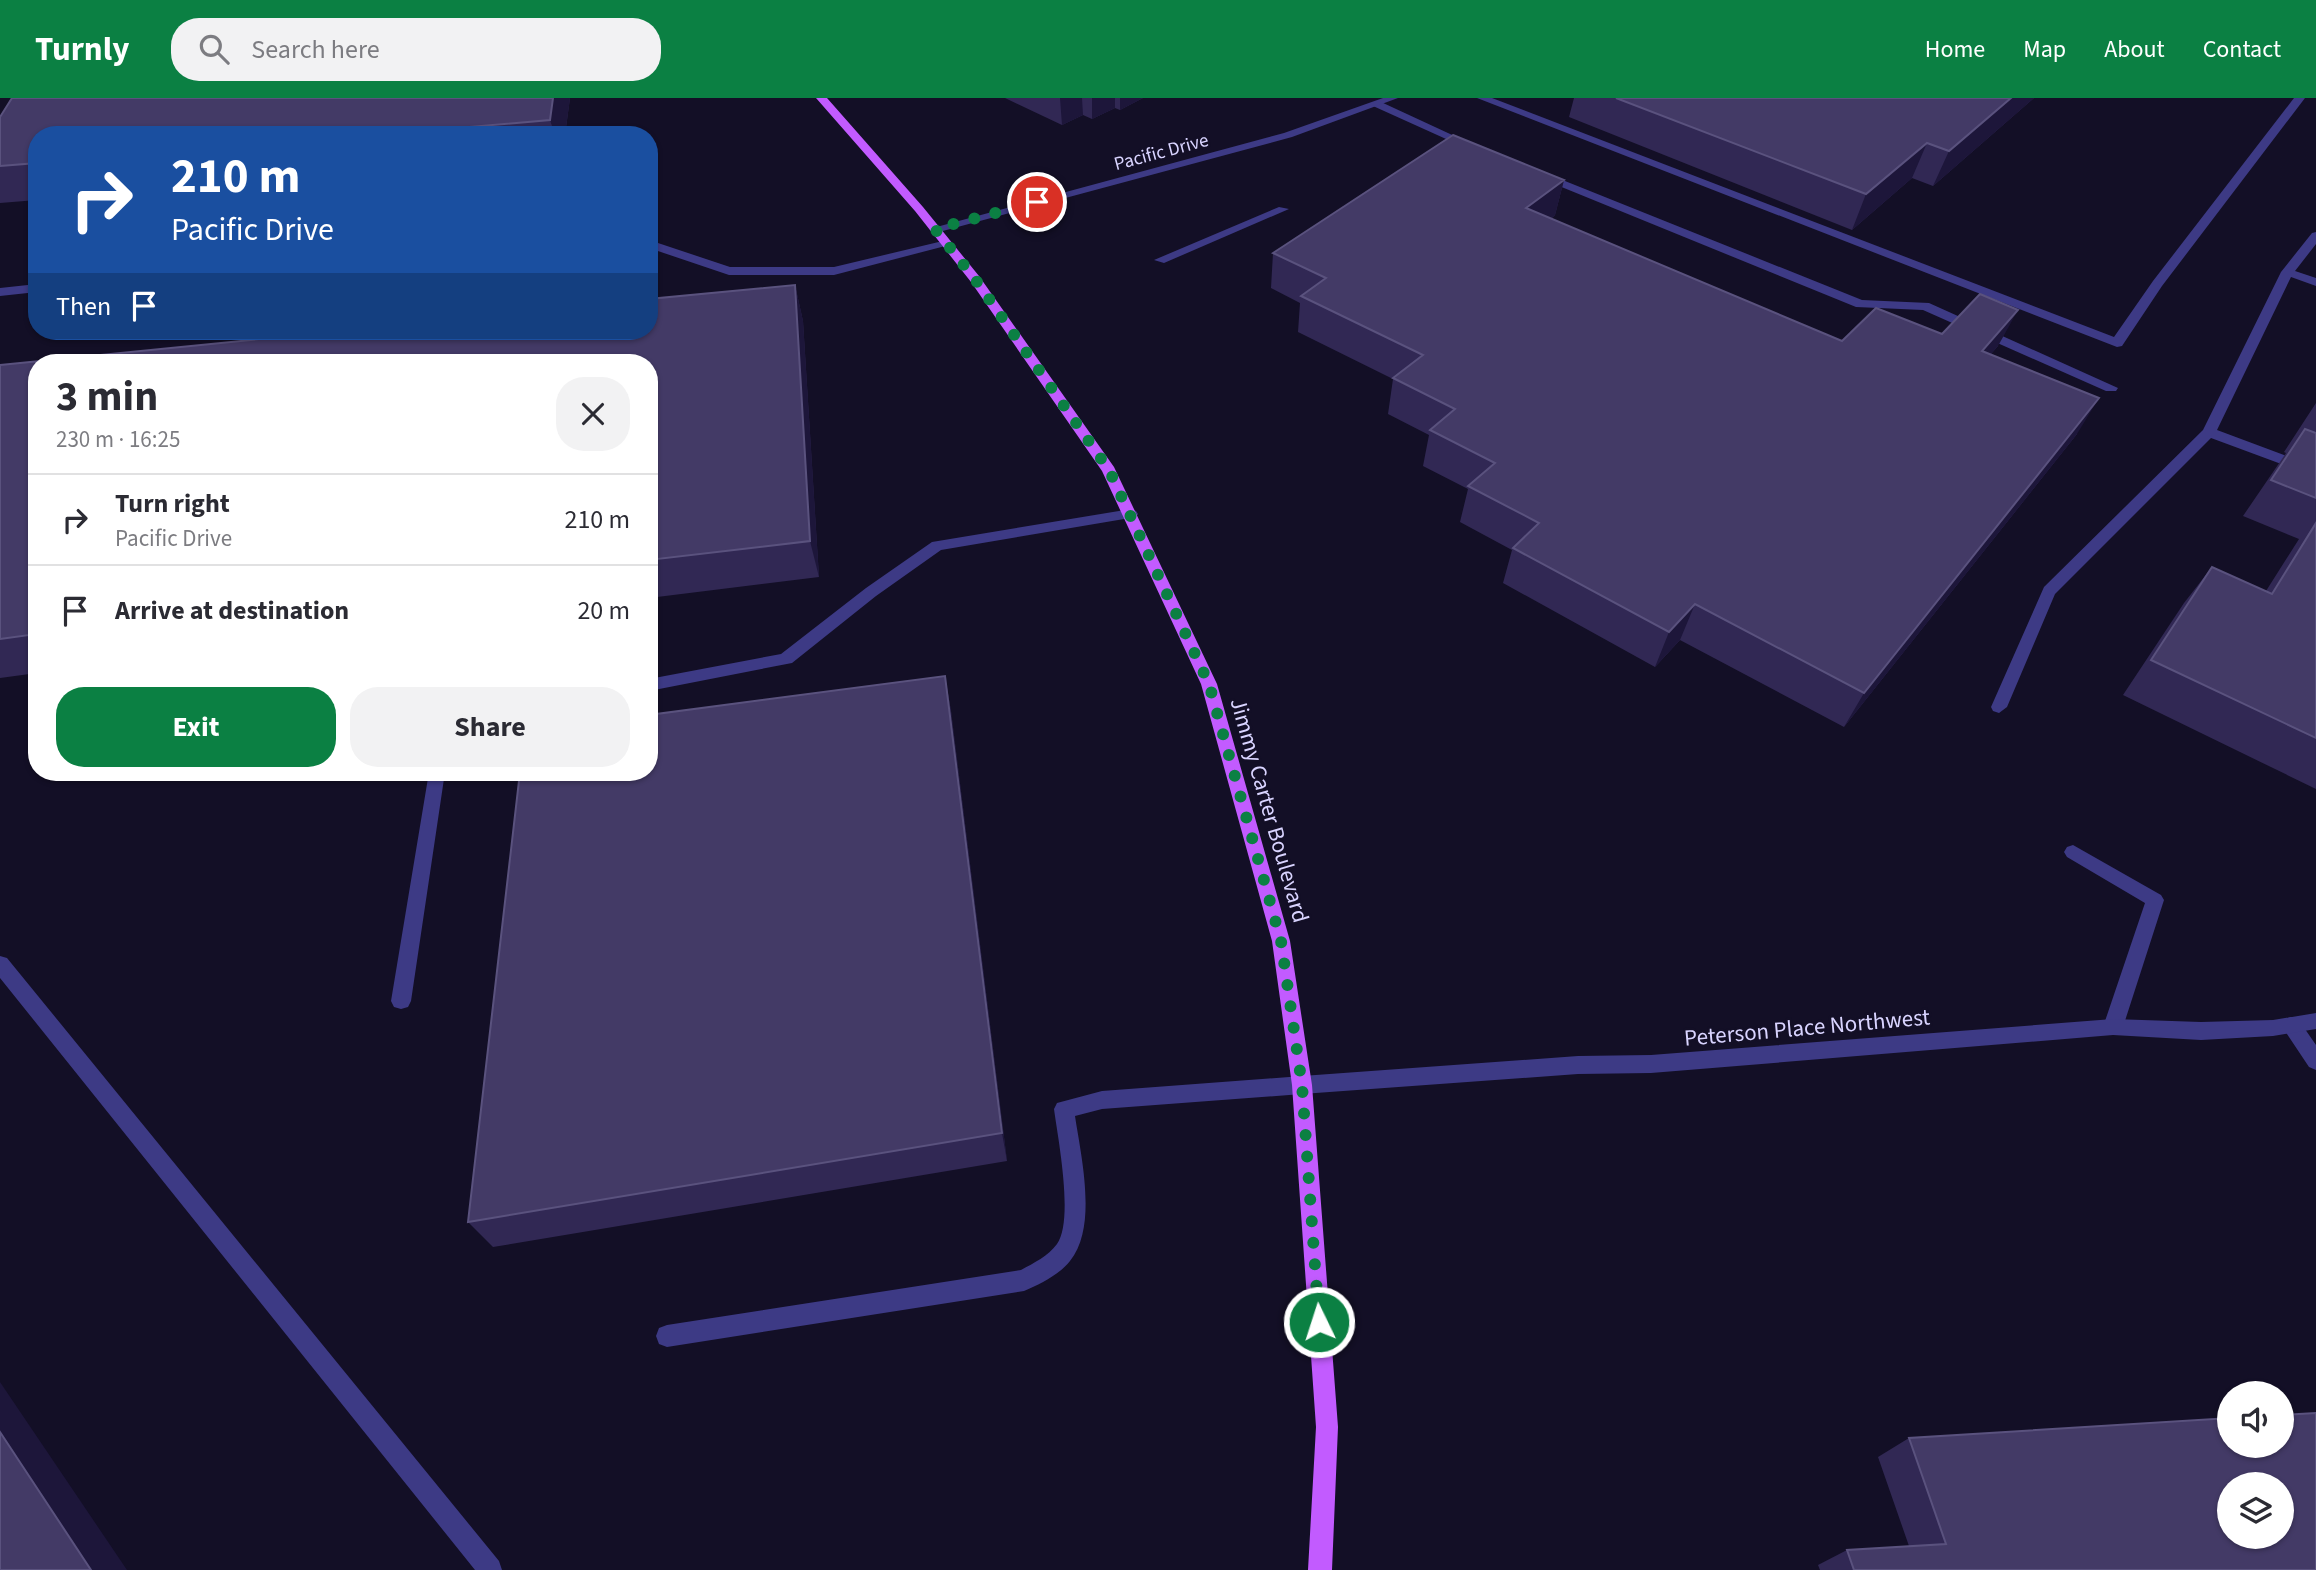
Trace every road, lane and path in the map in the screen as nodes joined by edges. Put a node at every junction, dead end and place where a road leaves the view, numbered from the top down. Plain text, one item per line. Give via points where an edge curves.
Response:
1 (821, 98) edge
2 (1393, 98) edge
3 (1482, 98) edge
4 (2300, 98) edge
5 (1377, 104) junction
6 (1488, 153) edge
7 (1526, 169) edge
8 (1283, 209) dead end
9 (935, 229) junction
10 (2316, 236) edge
11 (947, 244) junction
12 (658, 247) edge
13 (1160, 260) dead end
14 (2287, 272) junction
15 (2316, 282) edge
16 (28, 289) edge
17 (0, 292) edge
18 (2111, 388) dead end
19 (2209, 432) junction
20 (2316, 472) edge
21 (1131, 514) junction
22 (658, 683) edge
23 (1998, 707) dead end
24 (437, 781) edge
25 (2073, 852) dead end
26 (0, 964) edge
27 (401, 1001) dead end
28 (2316, 1021) edge
29 (2291, 1025) junction
30 (2113, 1027) junction
31 (2316, 1060) edge
32 (1302, 1085) junction
33 (667, 1336) dead end
34 (489, 1570) edge
35 (1320, 1570) edge

1 - 9 main road, Jimmy Carter Boulevard
2 - 5 street, Pacific Drive
3 - 4 street via 2117,343
5 - 6 street
5 - 9 street, Pacific Drive via 1287,135
7 - 18 street via 1860,304 1925,306
8 - 13 street
9 - 11 main road, Jimmy Carter Boulevard
10 - 14 street
11 - 12 street via 835,271 729,271
11 - 21 main road, Jimmy Carter Boulevard via 1109,470
14 - 15 street
14 - 19 street
16 - 17 street
19 - 20 street
19 - 23 street via 2049,591
21 - 22 street via 937,546 786,659
21 - 32 main road, Jimmy Carter Boulevard via 1209,684 1281,941
24 - 27 street
25 - 30 street via 2155,900
26 - 34 street
28 - 29 street, Peterson Place Northwest
29 - 30 street, Peterson Place Northwest via 2201,1031
29 - 31 street
30 - 32 street, Peterson Place Northwest via 1651,1065 1578,1065
32 - 33 street, Peterson Place Northwest via 1102,1100 1064,1109 1076,1208 1068,1246 1054,1264 1024,1280
32 - 35 main road, Jimmy Carter Boulevard via 1327,1427

